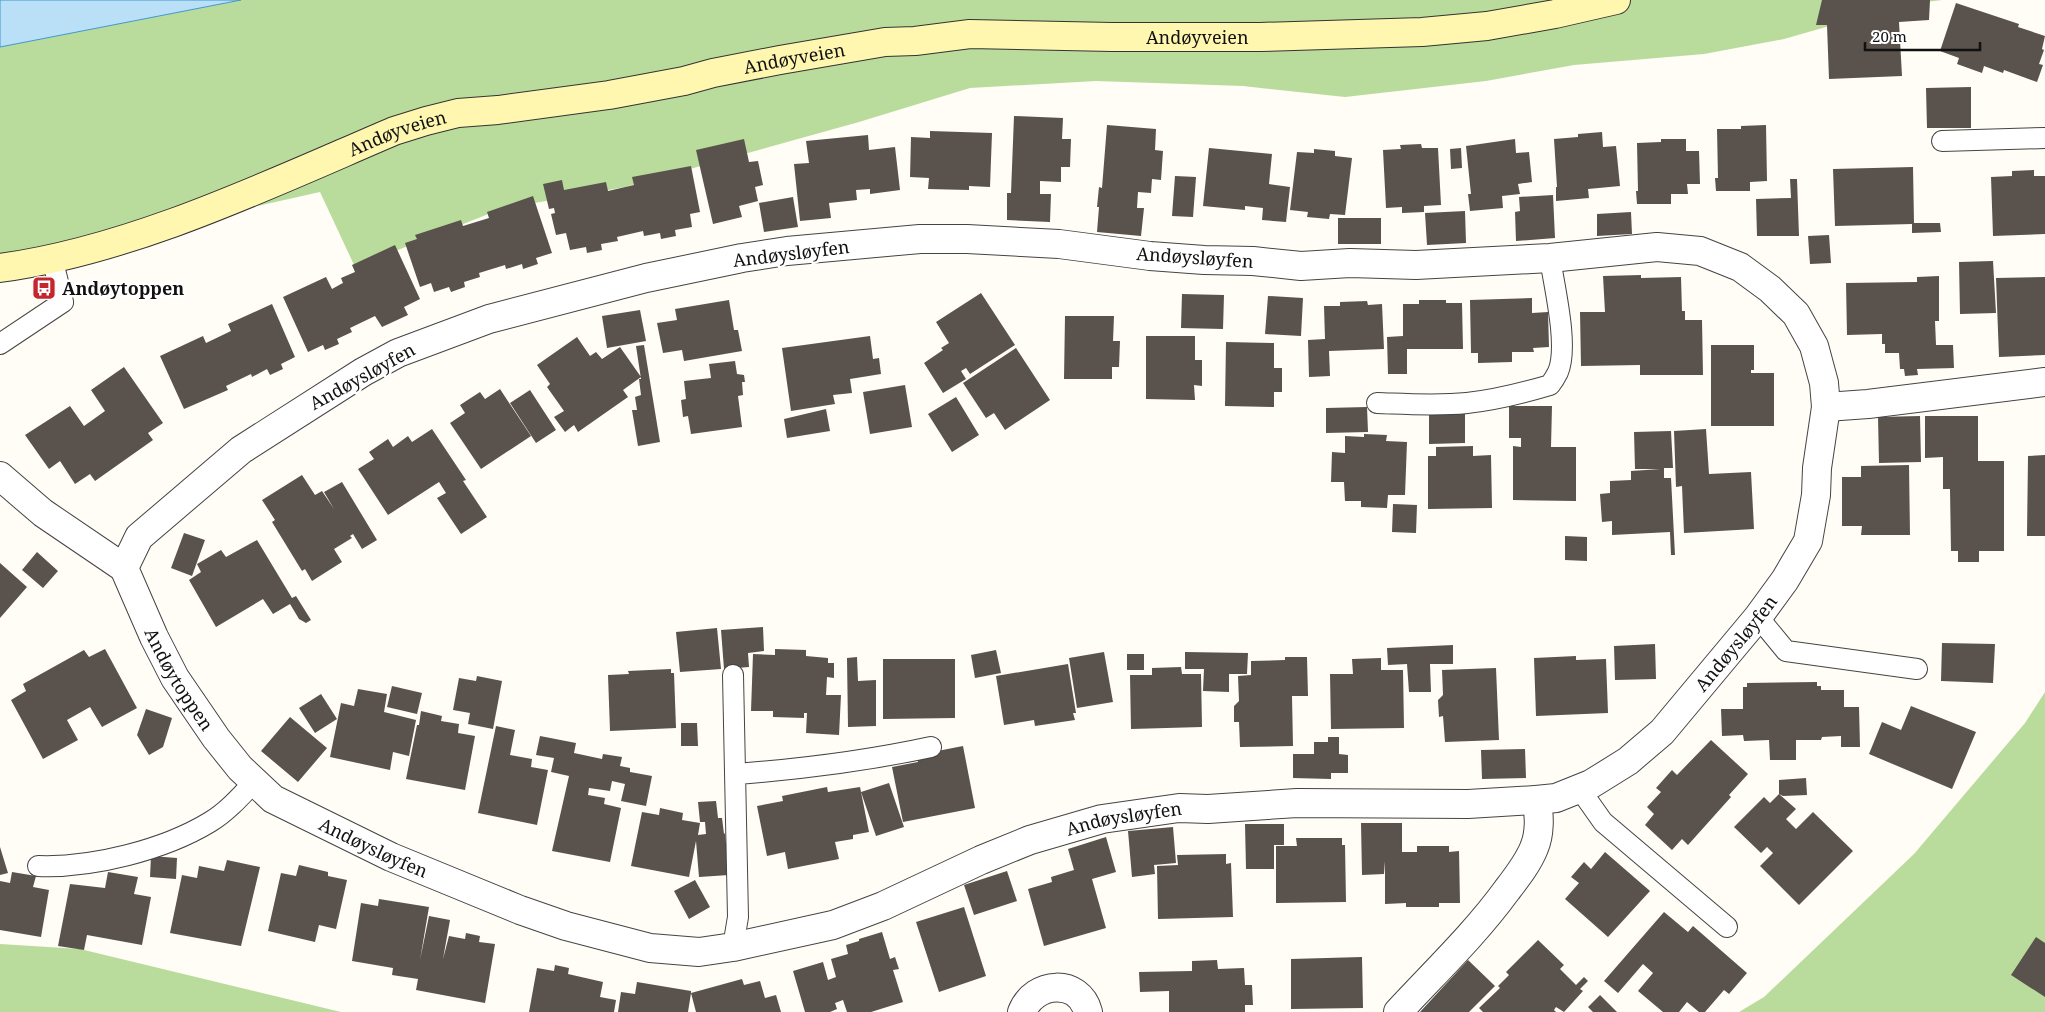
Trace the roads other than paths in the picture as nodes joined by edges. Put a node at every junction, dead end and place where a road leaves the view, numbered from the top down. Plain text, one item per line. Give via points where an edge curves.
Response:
1 (1616, 0) edge
2 (2045, 138) edge
3 (1942, 141) dead end
4 (52, 258) junction
5 (1550, 258) junction
6 (0, 268) edge
7 (0, 344) edge
8 (2045, 382) edge
9 (1377, 404) dead end
10 (1826, 407) junction
11 (0, 476) edge
12 (124, 568) junction
13 (1758, 617) junction
14 (1917, 669) dead end
15 (733, 675) dead end
16 (931, 747) dead end
17 (736, 774) junction
18 (255, 781) junction
19 (1579, 788) junction
20 (1536, 800) junction
21 (38, 866) dead end
22 (1727, 927) dead end
23 (733, 947) junction
24 (1022, 1012) edge
25 (1088, 1012) edge
26 (1398, 1012) edge

1 - 4 street, Andøyveien via 1487,26 1422,32 1250,37 970,34 885,42 609,95 458,113 426,121 202,212 109,244
2 - 3 lane
4 - 6 street, Andøyveien
4 - 7 lane via 63,302
5 - 9 lane via 1562,349 1559,371 1550,386 1467,403
5 - 10 street, Andøysløyfen via 1657,247 1700,251 1740,267 1796,314 1814,346 1824,383
5 - 12 street, Andøysløyfen via 1416,265 1301,266 1150,256 1059,244 920,239 787,251 646,278 489,319 398,353 363,372 241,450 139,537
8 - 10 street
10 - 13 street, Andøysløyfen via 1808,541
11 - 12 street via 43,513
12 - 18 street, Andøytoppen via 175,678 216,738
13 - 14 lane via 1786,651
13 - 19 street, Andøysløyfen via 1662,732 1628,761
15 - 17 lane
16 - 17 lane via 856,762
17 - 23 lane via 738,916
18 - 21 lane via 212,822 176,840 89,863
18 - 23 street, Andøysløyfen via 273,799 352,839 566,926 650,948 699,952
19 - 20 street, Andøysløyfen via 1556,798
19 - 22 lane via 1603,822
20 - 23 street, Andøysløyfen via 1179,808 1102,819 1030,840 833,925
20 - 26 street via 1540,814 1534,847 1516,878 1470,936
24 - 25 street via 1033,995 1053,987 1074,992 1082,999

